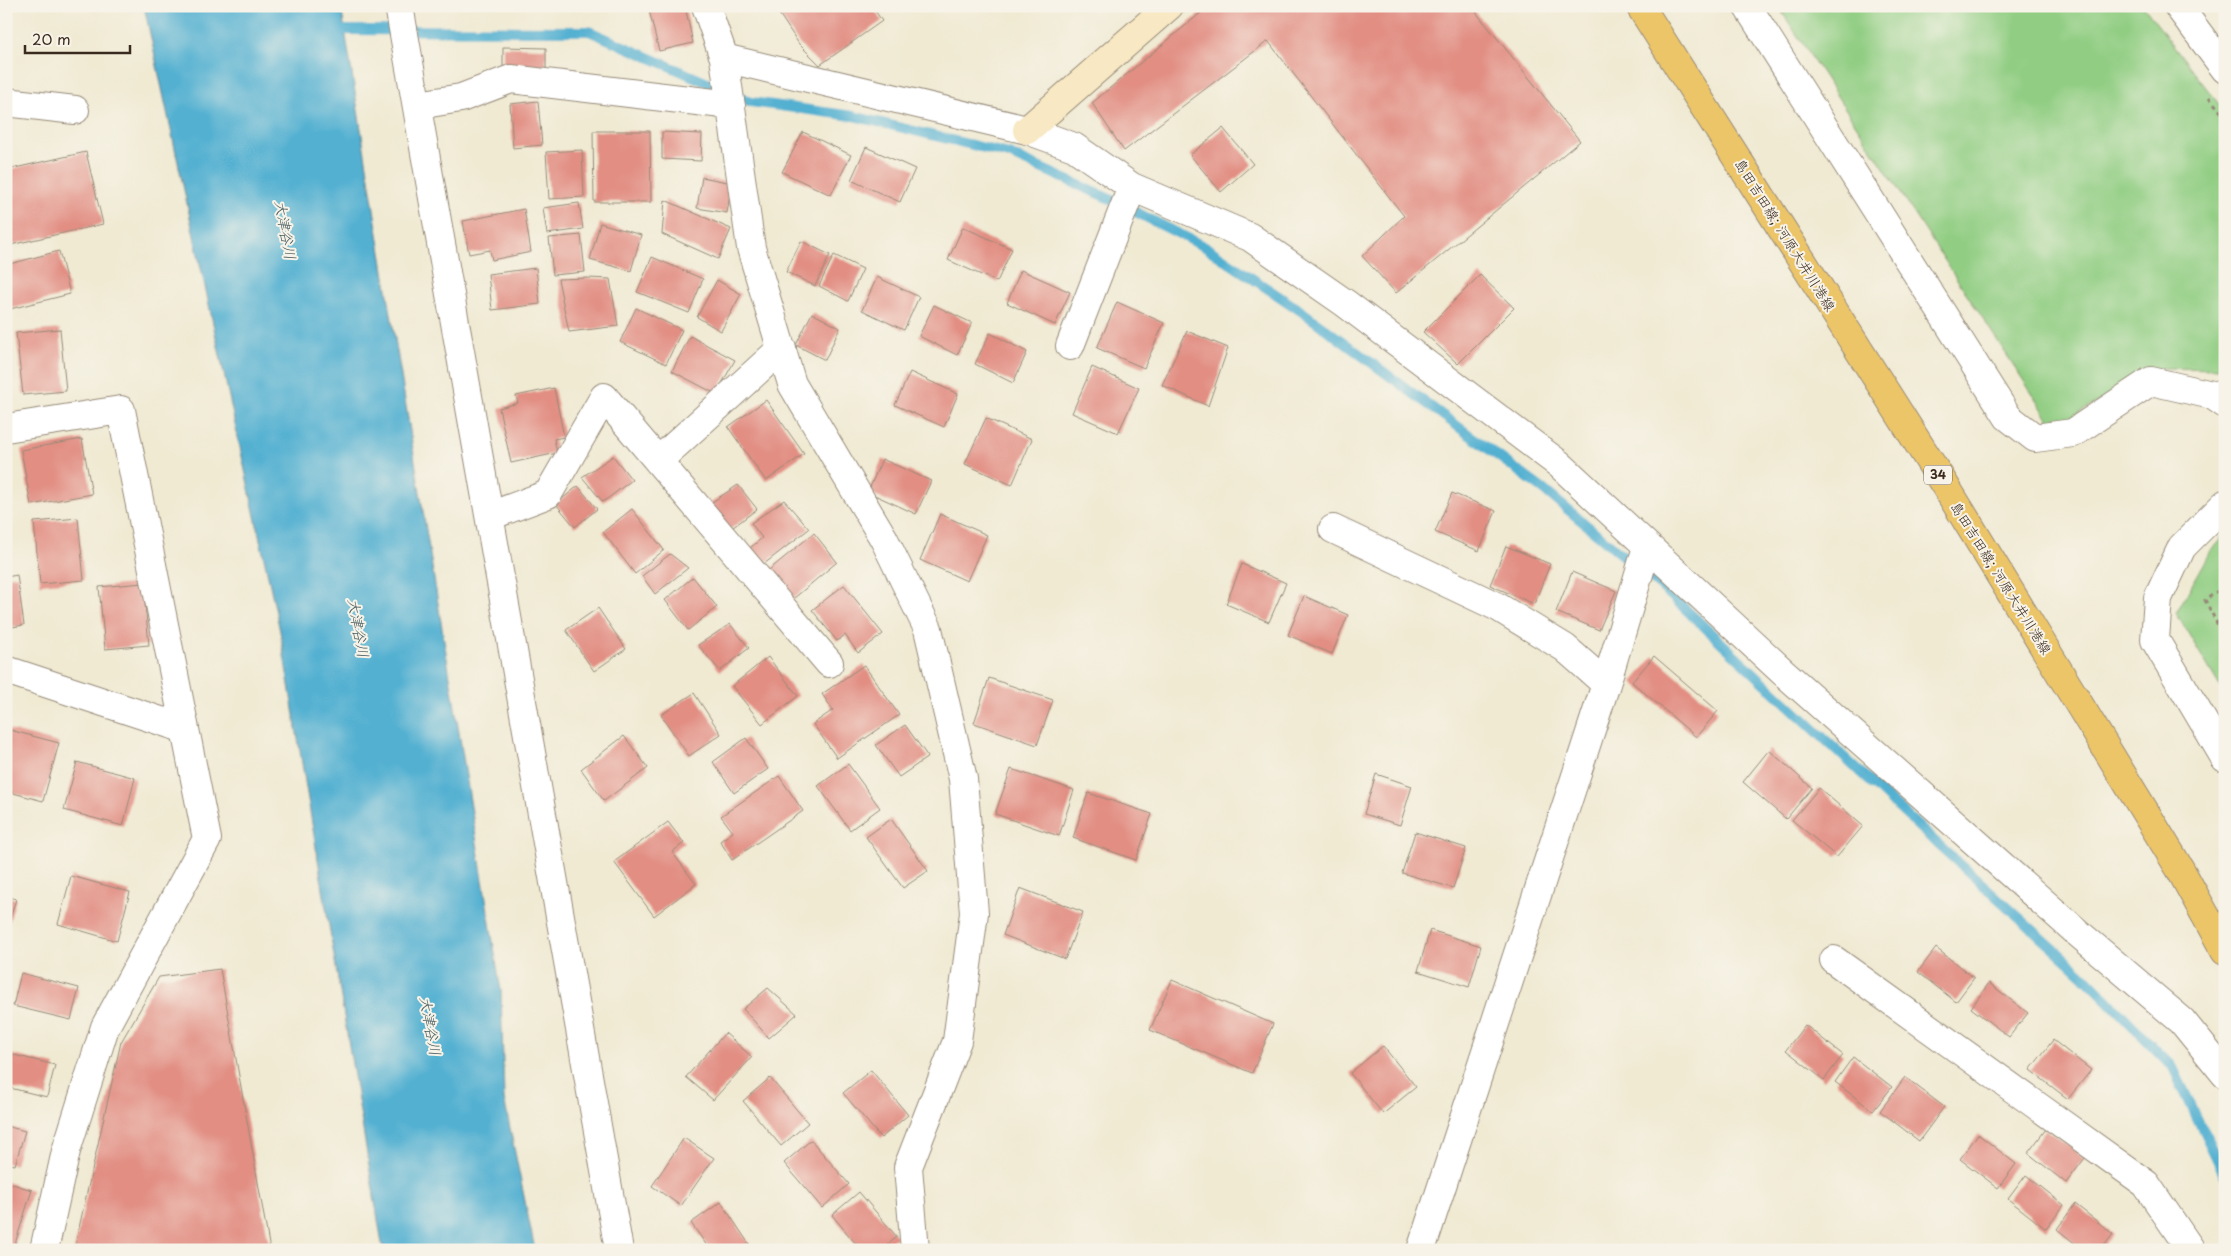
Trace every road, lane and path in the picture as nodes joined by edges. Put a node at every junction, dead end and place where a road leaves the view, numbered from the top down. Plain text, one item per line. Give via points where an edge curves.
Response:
1 (399, 6) edge
2 (706, 6) edge
3 (1169, 6) edge
4 (1640, 6) edge
5 (1747, 6) edge
6 (2178, 6) edge
7 (724, 58) junction
8 (2225, 69) edge
9 (6, 102) edge
10 (418, 105) junction
11 (731, 105) junction
12 (75, 110) dead end
13 (1028, 130) junction
14 (1132, 188) junction
15 (1070, 346) dead end
16 (782, 348) junction
17 (2225, 404) edge
18 (6, 428) edge
19 (658, 461) junction
20 (2225, 504) edge
21 (490, 516) junction
22 (1333, 529) dead end
23 (1647, 546) junction
24 (2225, 586) edge
25 (2225, 638) edge
26 (829, 663) dead end
27 (6, 670) edge
28 (1606, 684) junction
29 (185, 729) junction
30 (2225, 758) edge
31 (2225, 951) edge
32 (1834, 960) dead end
33 (2225, 1074) edge
34 (44, 1250) edge
35 (619, 1250) edge
36 (915, 1250) edge
37 (1421, 1250) edge
38 (2191, 1250) edge

1 - 10 street
2 - 7 street
3 - 13 street
4 - 31 main road, 島田吉田線; 河原大井川港線 / 34 via 1946,487 2180,869
5 - 17 street via 2008,417 2036,438 2073,432 2151,381 2212,395
6 - 8 street
7 - 11 street
7 - 13 street
9 - 12 street
10 - 11 street via 462,98 512,79
10 - 21 street
11 - 16 street via 752,248
13 - 14 street via 1074,147
14 - 15 street
14 - 23 street via 1250,237 1345,303 1560,464
16 - 19 street
16 - 36 street via 792,384 884,539 928,629 964,779 974,913 958,1041 908,1167
18 - 29 street via 121,410
19 - 21 street via 604,397 548,494
19 - 26 street
20 - 30 street via 2182,547 2158,598 2155,640
21 - 35 street
22 - 28 street via 1498,607 1565,648
23 - 28 street
23 - 33 street via 2055,914 2182,1021
24 - 25 path via 2205,600
27 - 29 street
28 - 37 street
29 - 34 street via 207,839 105,1028 66,1151
32 - 38 street via 2146,1184

